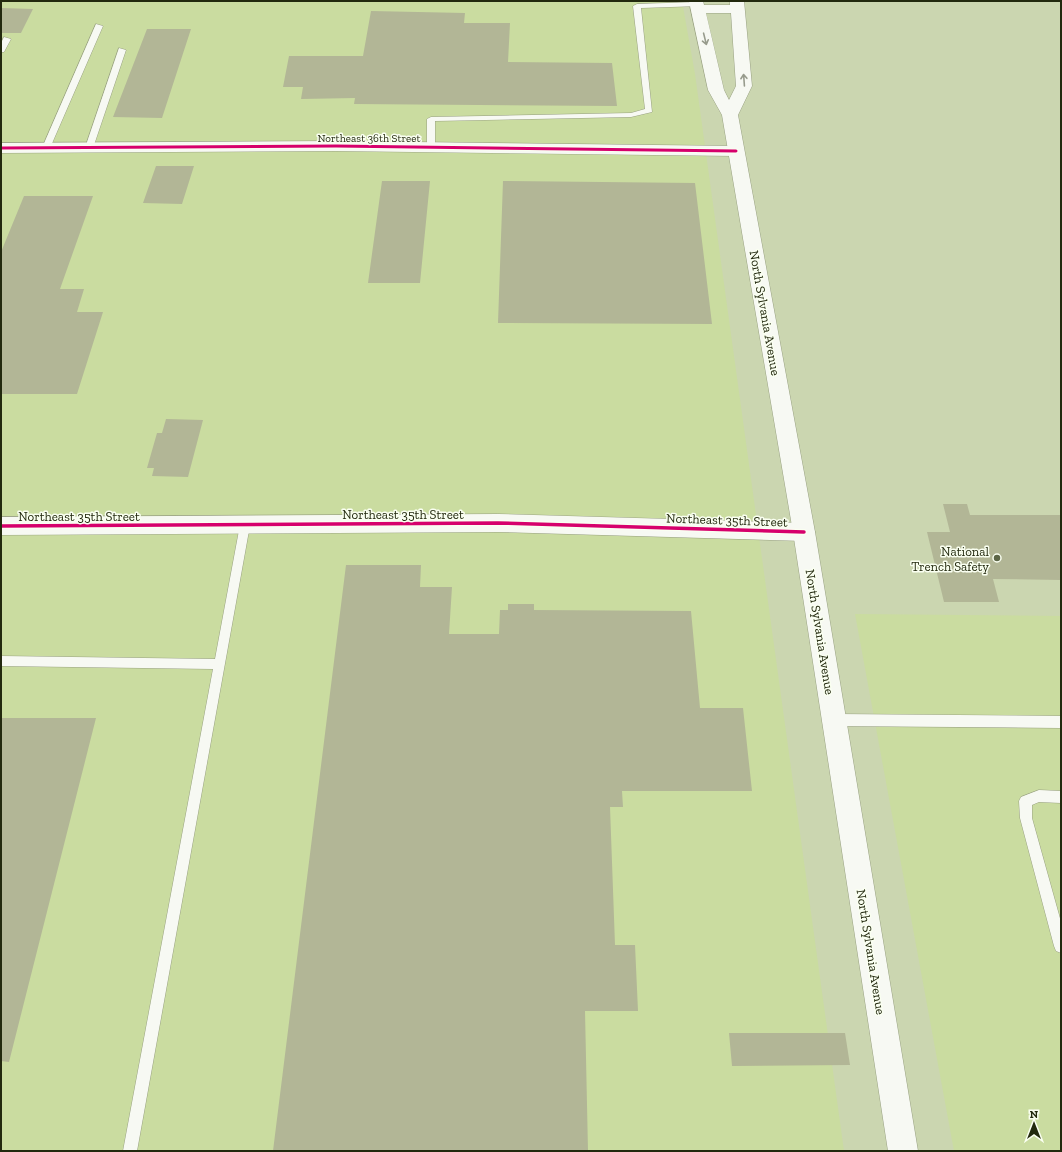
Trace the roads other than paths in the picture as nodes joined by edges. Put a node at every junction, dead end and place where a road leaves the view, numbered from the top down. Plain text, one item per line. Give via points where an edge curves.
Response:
1 (697, 5) edge
2 (738, 5) edge
3 (99, 26) dead end
4 (7, 39) dead end
5 (1, 50) edge
6 (122, 50) dead end
7 (730, 115) junction
8 (431, 147) junction
9 (1, 148) edge
10 (46, 148) junction
11 (89, 148) junction
12 (736, 151) junction
13 (245, 524) junction
14 (1, 526) edge
15 (804, 532) junction
16 (1, 661) edge
17 (220, 664) junction
18 (834, 720) junction
19 (1061, 722) edge
20 (1061, 797) edge
21 (1061, 946) edge
22 (130, 1151) edge
23 (903, 1151) edge

1 - 2 main road
1 -> 7 main road, North Sylvania Avenue via 716,90
1 - 8 lane via 637,6 650,110 631,115 431,120
7 -> 2 main road via 744,86
3 - 10 lane
4 - 5 lane
6 - 11 lane
7 - 12 main road, North Sylvania Avenue
8 - 11 main road, Northeast 36th Street
8 - 12 main road, Northeast 36th Street
9 - 10 main road, Northeast 36th Street
10 - 11 main road, Northeast 36th Street
12 - 15 main road, North Sylvania Avenue
13 - 14 main road, Northeast 35th Street
13 - 15 main road, Northeast 35th Street via 498,523
13 - 17 lane
15 - 18 main road, North Sylvania Avenue
16 - 17 lane
17 - 22 lane
18 - 19 lane
18 - 23 main road, North Sylvania Avenue
20 - 21 lane via 1039,796 1025,801 1026,818

